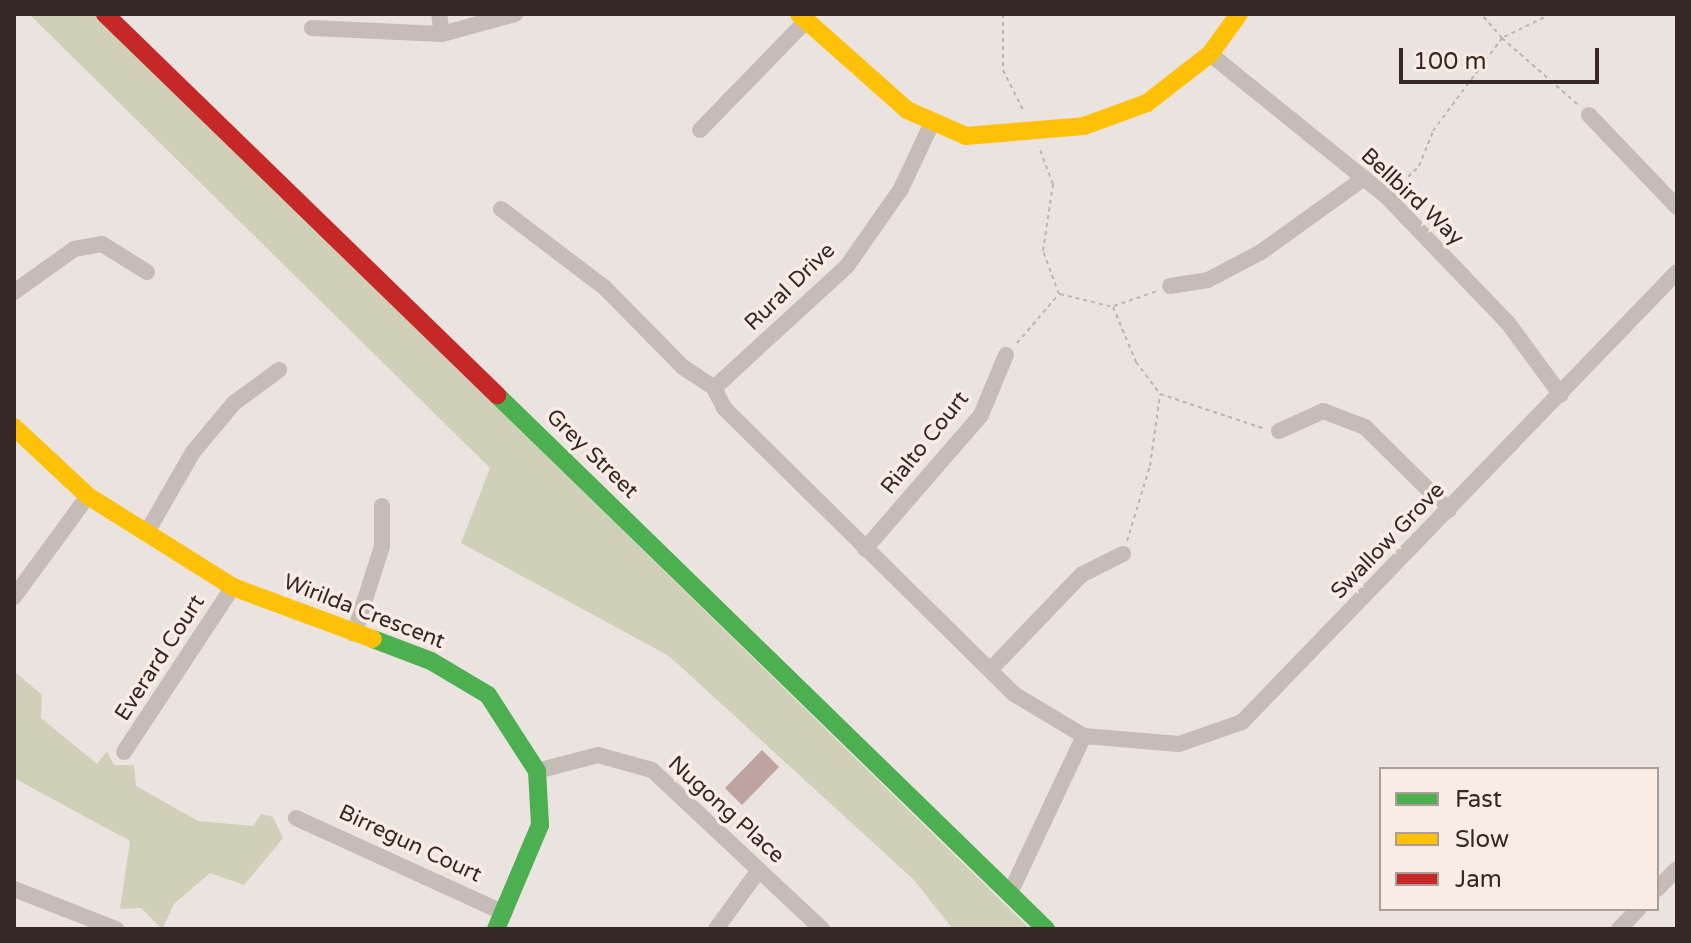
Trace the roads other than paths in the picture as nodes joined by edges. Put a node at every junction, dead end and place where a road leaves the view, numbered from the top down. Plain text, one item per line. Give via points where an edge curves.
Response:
1 (105, 14) edge
2 (439, 14) edge
3 (515, 14) edge
4 (1239, 14) edge
5 (802, 17) edge
6 (312, 28) dead end
7 (442, 34) junction
8 (1210, 54) junction
9 (1589, 115) road end
10 (931, 125) junction
11 (700, 130) dead end
12 (1364, 178) junction
13 (1677, 207) edge
14 (501, 209) dead end
15 (147, 272) dead end
16 (1677, 272) edge
17 (1170, 286) road end
18 (14, 292) edge
19 (1006, 355) road end
20 (279, 370) dead end
21 (714, 388) junction
22 (1561, 395) junction
23 (14, 427) edge
24 (1279, 431) road end
25 (88, 496) junction
26 (382, 506) dead end
27 (1449, 510) junction
28 (147, 532) junction
29 (865, 549) junction
30 (1123, 554) road end
31 (233, 587) junction
32 (14, 597) edge
33 (354, 634) junction
34 (991, 669) junction
35 (1084, 736) junction
36 (124, 752) dead end
37 (537, 771) junction
38 (296, 818) dead end
39 (1677, 869) edge
40 (759, 870) junction
41 (1659, 887) edge
42 (14, 889) edge
43 (1010, 893) junction
44 (1636, 911) edge
45 (500, 921) edge
46 (116, 929) edge
47 (716, 929) edge
48 (822, 929) edge
49 (1046, 929) edge
50 (1619, 929) edge

1 - 43 street, Grey Street
2 - 7 street
3 - 7 street
4 - 8 street
5 - 10 street
5 - 11 street
6 - 7 street
8 - 10 street via 1147,103 1084,126 966,136
8 - 12 street, Bellbird Way
9 - 13 street
10 - 21 street, Rural Drive via 901,189 847,266
12 - 17 street via 1261,252 1208,280
12 - 22 street, Bellbird Way via 1508,323
14 - 21 street via 605,288 683,367
15 - 18 street via 102,244 74,249
16 - 22 street, Swallow Grove
19 - 29 street, Rialto Court via 981,415
20 - 28 street via 234,403 193,452
21 - 29 street, Swallow Grove via 724,408
22 - 27 street, Swallow Grove
23 - 25 street, Wirilda Crescent
24 - 27 street via 1323,411 1365,427
25 - 28 street, Wirilda Crescent
25 - 32 street
26 - 33 street via 382,546
27 - 35 street, Swallow Grove via 1242,722 1179,744
28 - 31 street, Wirilda Crescent
29 - 34 street, Swallow Grove
30 - 34 street via 1081,575
31 - 33 street, Wirilda Crescent
31 - 36 street, Everard Court
33 - 37 street, Wirilda Crescent via 431,661 488,695
34 - 35 street, Swallow Grove via 1014,694
35 - 43 street
37 - 40 street, Nugong Place via 598,755 652,770
37 - 45 street, Wirilda Crescent via 540,825
38 - 45 street, Birregun Court
39 - 41 street
40 - 47 street
40 - 48 street, Nugong Place
42 - 46 street
43 - 49 street, Grey Street
44 - 50 street

